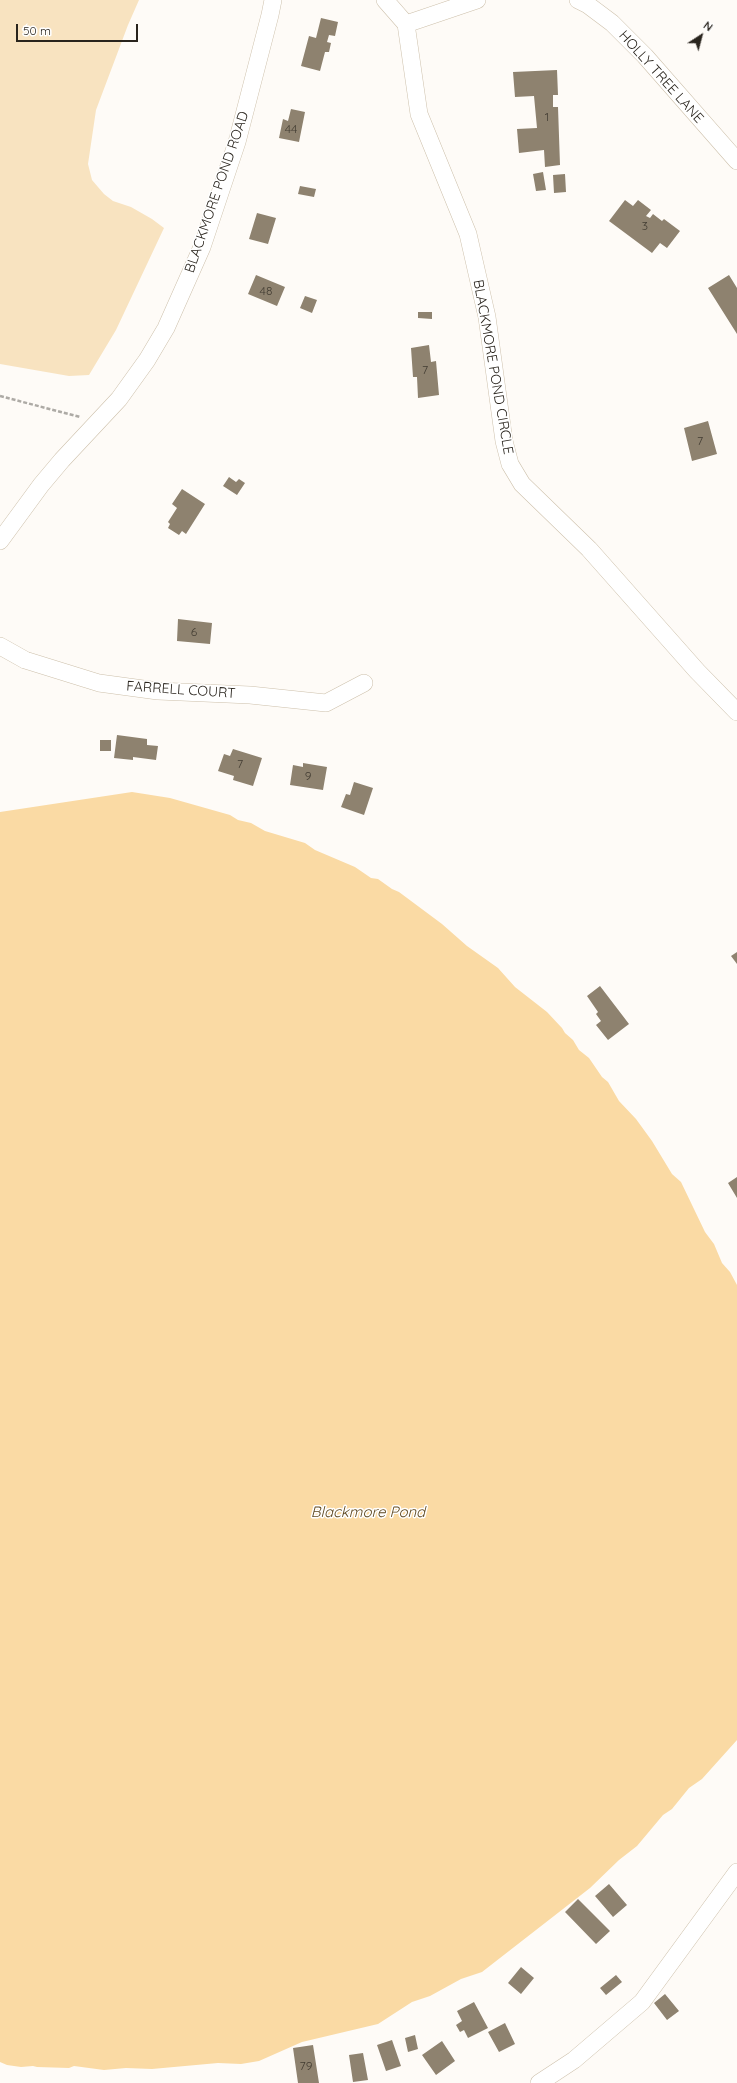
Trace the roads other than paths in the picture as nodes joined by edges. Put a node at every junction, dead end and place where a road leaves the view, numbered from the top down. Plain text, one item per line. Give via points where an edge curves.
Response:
1 (273, 0) edge
2 (385, 0) edge
3 (477, 0) edge
4 (578, 0) edge
5 (406, 24) junction
6 (737, 162) edge
7 (0, 541) edge
8 (0, 646) edge
9 (364, 683) dead end
10 (737, 712) edge
11 (737, 1872) edge
12 (539, 2083) edge

1 - 7 street, BLACKMORE POND ROAD via 237,142 202,247 166,328 119,399 41,486
2 - 5 street
3 - 5 street
4 - 6 street, HOLLY TREE LANE via 612,23 642,53
5 - 10 street, BLACKMORE POND CIRCLE via 418,114 468,234 486,317 504,441 510,464 522,484 589,549 697,671
8 - 9 street, FARRELL COURT via 25,660 99,683 158,691 250,695 326,703
11 - 12 street via 642,2002 574,2060

